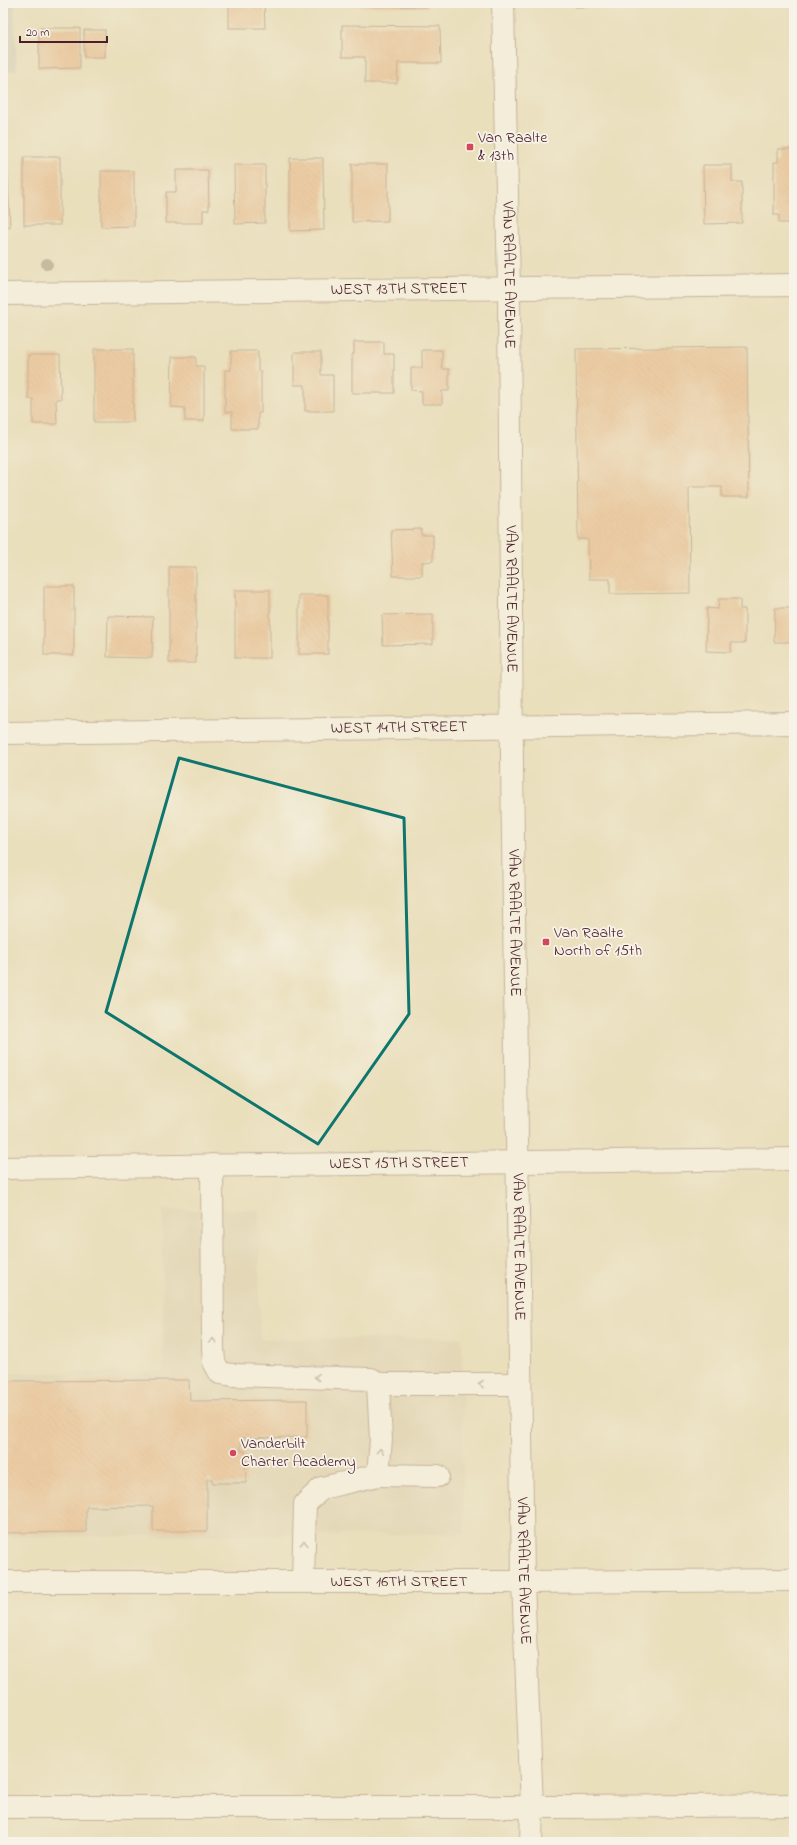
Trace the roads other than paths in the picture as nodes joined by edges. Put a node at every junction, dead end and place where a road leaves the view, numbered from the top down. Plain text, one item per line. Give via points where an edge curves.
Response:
1 (503, 3) edge
2 (794, 285) edge
3 (509, 289) junction
4 (3, 294) edge
5 (794, 723) edge
6 (512, 726) junction
7 (3, 733) edge
8 (794, 1159) edge
9 (517, 1163) junction
10 (212, 1166) junction
11 (3, 1168) edge
12 (378, 1384) junction
13 (520, 1384) junction
14 (378, 1475) junction
15 (438, 1476) dead end
16 (794, 1580) edge
17 (3, 1582) edge
18 (302, 1582) junction
19 (523, 1582) junction
20 (794, 1805) edge
21 (3, 1806) edge
22 (532, 1807) junction
23 (531, 1842) edge

1 - 3 street, VAN RAALTE AVENUE
2 - 3 street, WEST 13TH STREET
3 - 4 street, WEST 13TH STREET
3 - 6 street, VAN RAALTE AVENUE
5 - 6 street, WEST 14TH STREET
6 - 7 street, WEST 14TH STREET
6 - 9 street, VAN RAALTE AVENUE
8 - 9 street, WEST 15TH STREET
9 - 10 street, WEST 15TH STREET
9 - 13 street, VAN RAALTE AVENUE
10 - 11 street, WEST 15TH STREET
12 -> 10 street via 371,1379 232,1375 220,1372 214,1362 213,1348
13 -> 12 street
14 -> 12 street via 381,1439
13 - 19 street, VAN RAALTE AVENUE
14 - 15 street
18 -> 14 street via 305,1504 322,1488
16 - 19 street, WEST 16TH STREET
17 - 18 street, WEST 16TH STREET
18 - 19 street, WEST 16TH STREET
19 - 22 street, VAN RAALTE AVENUE
20 - 22 street
21 - 22 street
22 - 23 street, VAN RAALTE AVENUE

